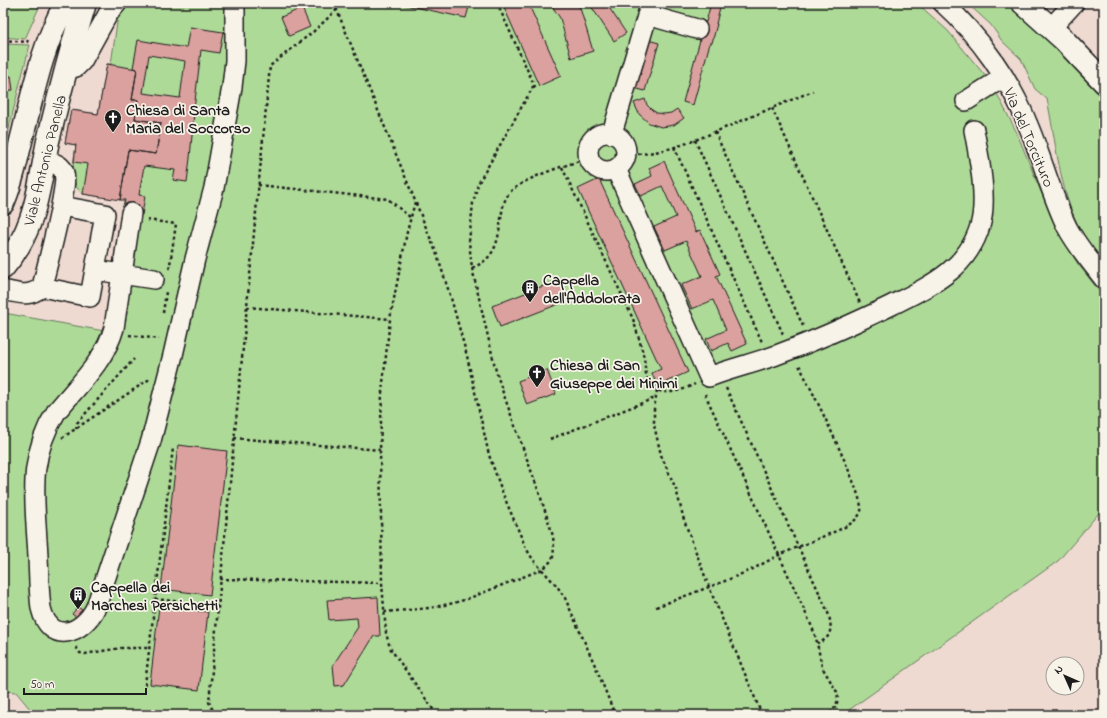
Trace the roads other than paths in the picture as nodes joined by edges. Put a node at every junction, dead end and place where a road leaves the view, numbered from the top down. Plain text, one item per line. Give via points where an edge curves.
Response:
1 (66, 3) edge
2 (85, 3) edge
3 (90, 3) edge
4 (117, 3) edge
5 (235, 3) edge
6 (943, 3) edge
7 (1023, 3) edge
8 (1074, 3) edge
9 (649, 9) edge
10 (1051, 28) junction
11 (697, 29) dead end
12 (73, 46) junction
13 (66, 70) junction
14 (1004, 77) junction
15 (1104, 82) edge
16 (966, 101) dead end
17 (974, 130) dead end
18 (612, 133) junction
19 (44, 161) junction
20 (621, 162) junction
21 (3, 202) edge
22 (61, 206) junction
23 (132, 213) dead end
24 (3, 268) edge
25 (95, 270) junction
26 (122, 274) junction
27 (154, 279) dead end
28 (1104, 279) edge
29 (42, 287) junction
30 (3, 290) edge

1 - 21 main road, Viale Antonio Panella via 42,60 13,175
2 - 12 main road, Viale Antonio Panella
3 - 12 main road, Viale Antonio Panella
4 - 13 street via 108,14 82,62
5 - 26 street via 235,62 214,188 151,441 101,597 91,616 81,626 72,631 62,632 53,629 44,618 41,608 35,467 46,429 56,412 95,365 110,340
6 - 14 street, Via del Torcituro via 976,38
7 - 10 main road
8 - 10 street
9 - 11 street
9 - 18 street
10 - 15 main road
12 - 13 main road, Viale Antonio Panella
13 - 19 main road, Viale Antonio Panella
14 - 16 street
14 - 28 street, Via del Torcituro via 1028,124 1067,227
17 - 20 street via 983,209 974,241 950,271 923,289 867,318 769,358 709,377
18 - 20 street via 624,142
18 - 20 street via 602,133 592,140 588,148 589,158 594,166 606,171
19 - 22 street via 59,166 64,173
19 - 24 main road, Viale Antonio Panella via 28,229
22 - 25 street via 105,214
22 - 29 street
23 - 26 street
25 - 26 street
25 - 29 street via 90,297
26 - 27 street
29 - 30 street via 27,294

